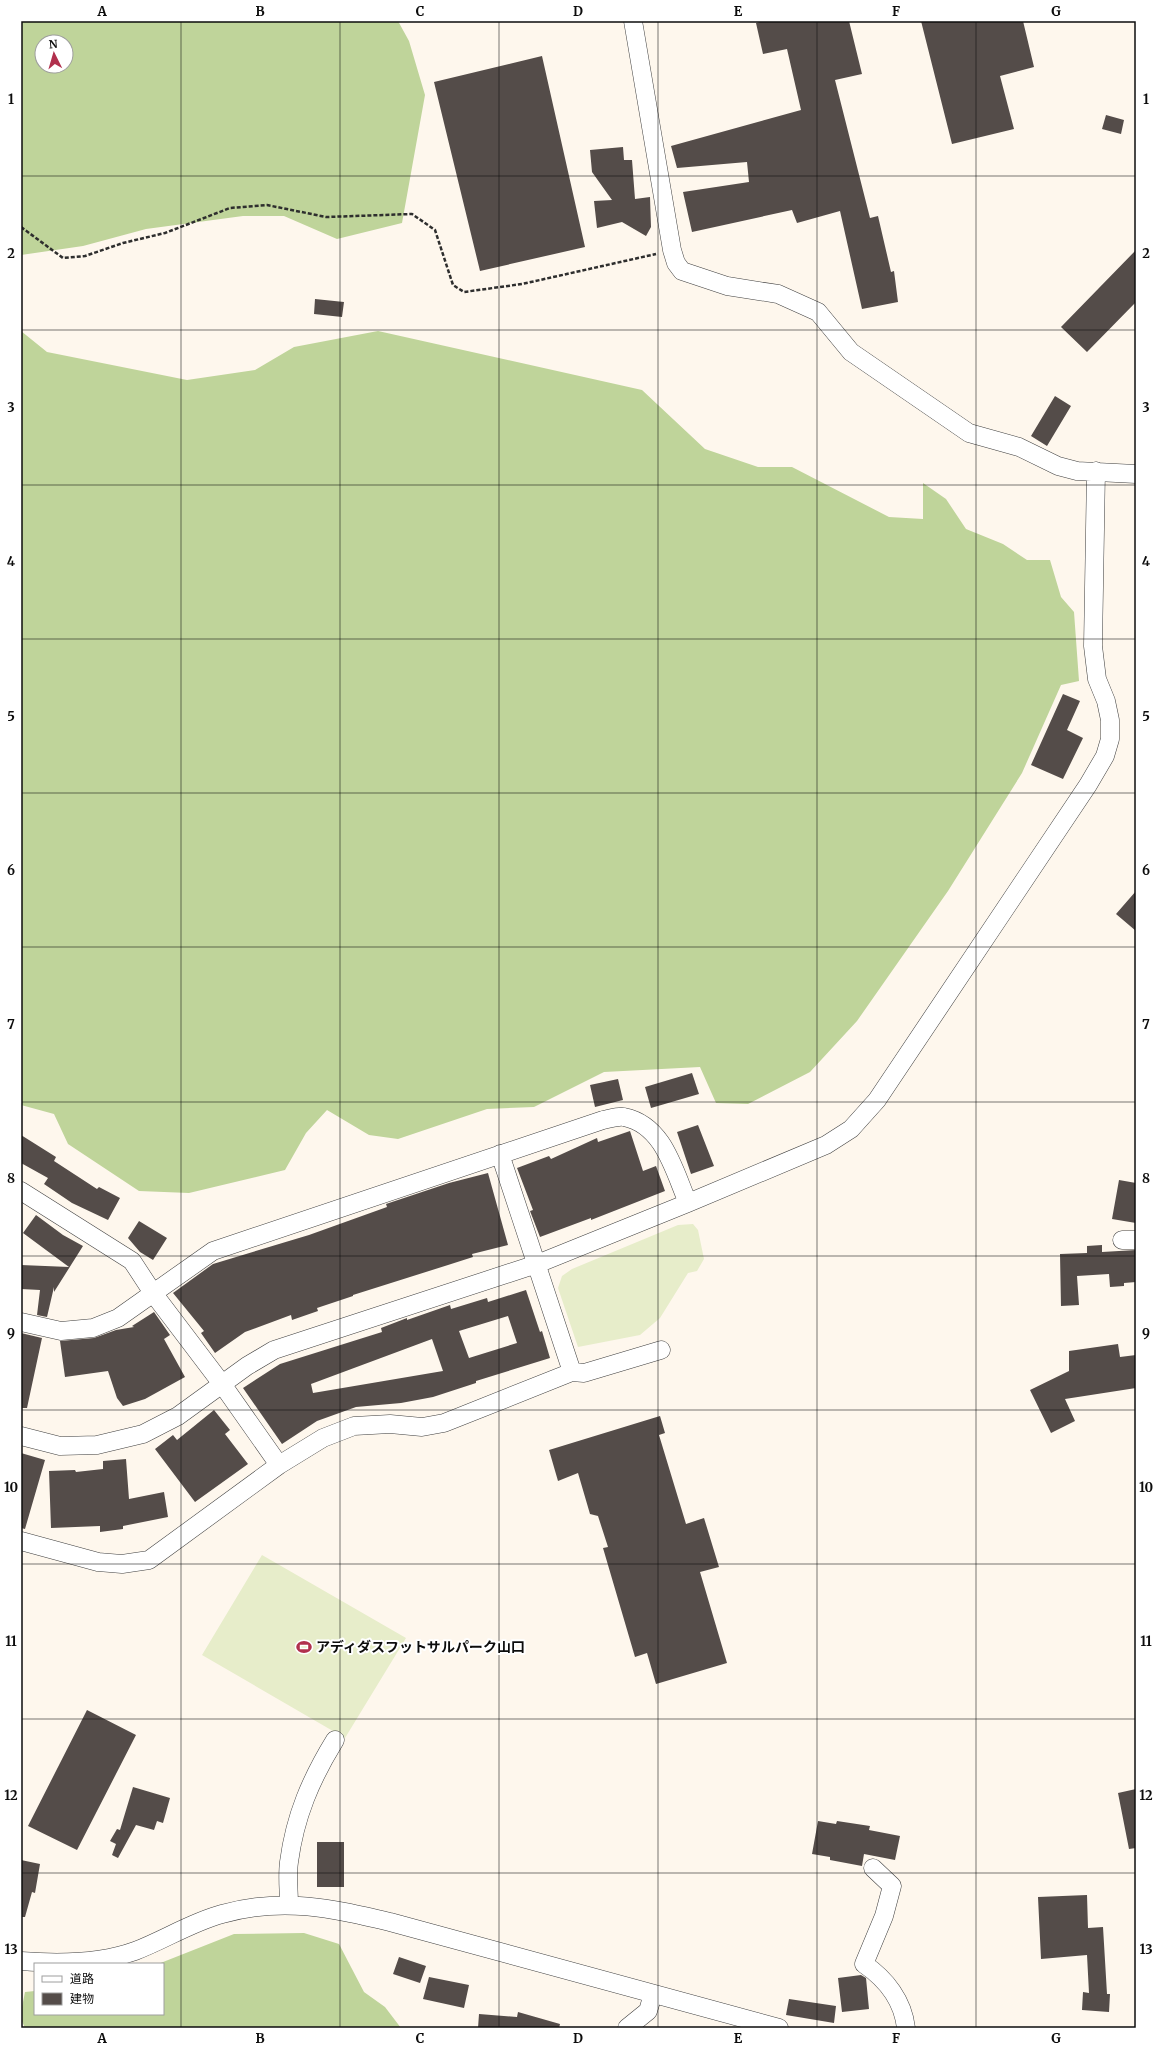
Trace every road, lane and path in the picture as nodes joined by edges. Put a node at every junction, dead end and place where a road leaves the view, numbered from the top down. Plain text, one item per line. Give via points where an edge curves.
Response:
1 (634, 21) edge
2 (21, 227) edge
3 (672, 250) junction
4 (1096, 471) junction
5 (1136, 474) edge
6 (500, 1154) junction
7 (21, 1191) edge
8 (688, 1203) junction
9 (537, 1264) junction
10 (153, 1293) junction
11 (21, 1322) edge
12 (661, 1350) dead end
13 (572, 1372) junction
14 (222, 1384) junction
15 (21, 1436) edge
16 (279, 1465) junction
17 (21, 1541) edge
18 (335, 1740) dead end
19 (873, 1868) dead end
20 (289, 1905) junction
21 (21, 1961) edge
22 (653, 1994) junction
23 (627, 2028) edge
24 (779, 2028) edge
25 (906, 2028) edge

1 - 3 street
2 - 3 path via 62,258 86,256 123,243 165,233 230,208 267,206 326,217 412,214 435,230 453,285 464,292 522,284
3 - 4 street via 682,271 728,286 778,294 818,312 851,352 969,433 1019,447 1058,466 1076,471
4 - 5 street
4 - 8 street via 1093,646 1097,679 1110,720 1110,739 1105,756 877,1100 851,1129 826,1145
6 - 8 street via 603,1120 623,1117 642,1123 660,1140
6 - 9 street
6 - 10 street via 213,1251
7 - 10 street via 132,1261
8 - 9 street
9 - 13 street
9 - 14 street via 274,1350
10 - 11 street via 118,1318 93,1328 61,1331
10 - 14 street
12 - 13 street via 584,1373
13 - 16 street via 444,1423 422,1427 390,1424 354,1426 323,1438
14 - 15 street via 178,1416 143,1434 97,1445 60,1446
14 - 16 street
16 - 17 street via 149,1560 122,1564 98,1562
18 - 20 street via 315,1773 300,1809 289,1862
19 - 25 street via 892,1886 884,1916 864,1964 892,1990 901,2004
20 - 21 street via 248,1908 220,1914 135,1951 99,1960 62,1963
20 - 22 street via 328,1908 390,1922
22 - 23 street via 648,2011
22 - 24 street

